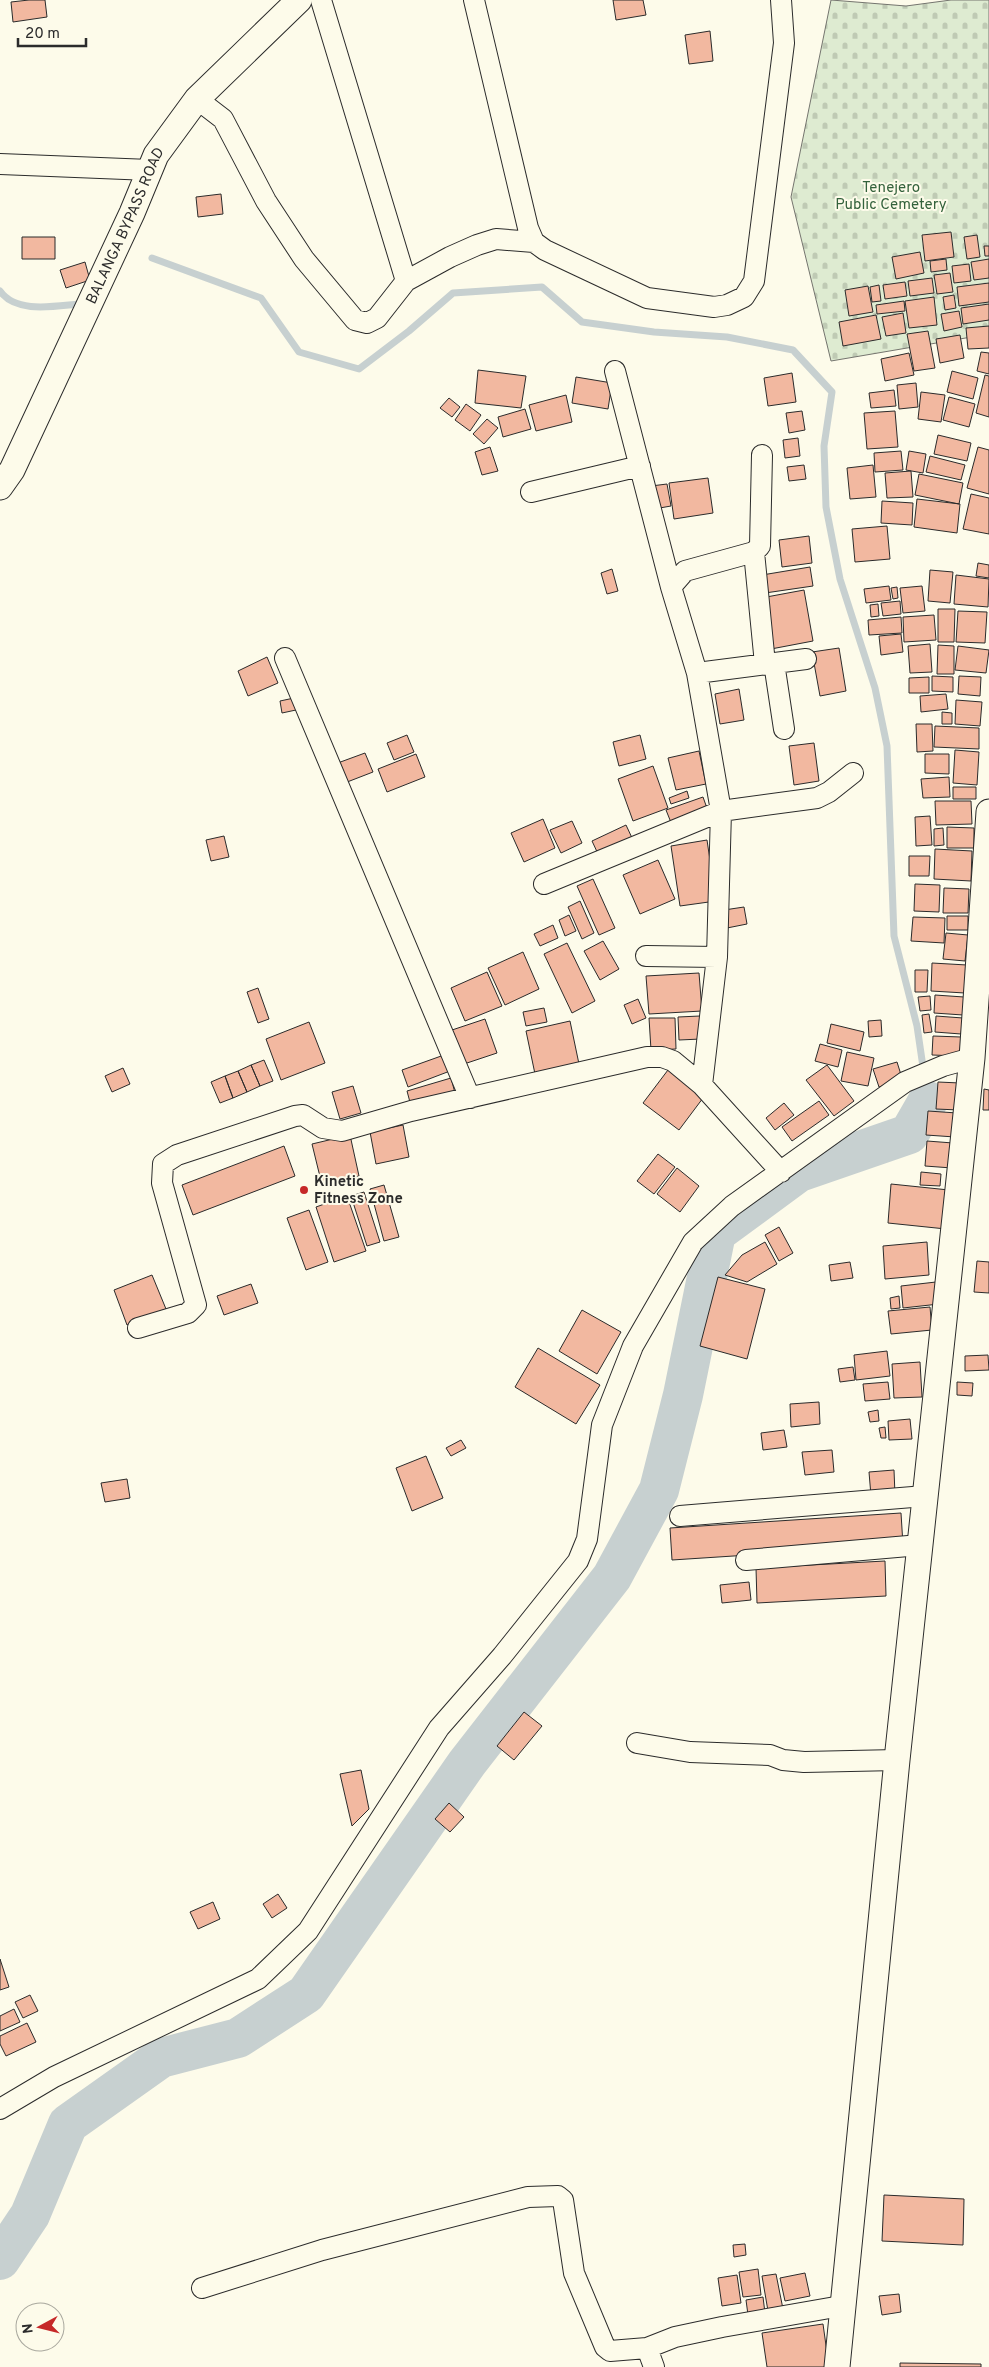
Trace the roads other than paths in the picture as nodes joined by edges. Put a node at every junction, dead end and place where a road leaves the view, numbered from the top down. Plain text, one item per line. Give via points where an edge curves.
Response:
1 (299, 0) edge
2 (321, 0) edge
3 (474, 0) edge
4 (781, 0) edge
5 (197, 99) junction
6 (0, 164) edge
7 (150, 170) junction
8 (534, 242) junction
9 (406, 281) junction
10 (615, 371) dead end
11 (762, 455) dead end
12 (640, 466) junction
13 (0, 487) edge
14 (531, 492) dead end
15 (754, 552) junction
16 (671, 587) junction
17 (284, 658) dead end
18 (806, 659) dead end
19 (770, 664) junction
20 (697, 673) junction
21 (784, 729) dead end
22 (853, 773) dead end
23 (721, 811) junction
24 (989, 812) edge
25 (544, 884) dead end
26 (646, 956) dead end
27 (717, 957) junction
28 (972, 1058) junction
29 (702, 1085) junction
30 (470, 1098) junction
31 (781, 1172) junction
32 (138, 1328) dead end
33 (925, 1496) junction
34 (680, 1516) dead end
35 (920, 1545) junction
36 (746, 1560) dead end
37 (637, 1743) dead end
38 (897, 1760) junction
39 (0, 2109) edge
40 (202, 2288) dead end
41 (841, 2306) junction
42 (647, 2348) junction
43 (654, 2367) edge
44 (837, 2367) edge

1 - 5 street, BALANGA BYPASS ROAD
2 - 9 street
3 - 8 street
4 - 8 street via 784,43 754,281 744,297 714,307 647,298 544,250
5 - 7 street, BALANGA BYPASS ROAD via 156,155
5 - 9 street via 223,118 266,201 304,258 355,320 367,323 377,318
6 - 7 street
7 - 13 street, BALANGA BYPASS ROAD via 12,470
8 - 9 street via 496,239 477,245
10 - 12 street
11 - 15 street via 760,546
12 - 14 street
12 - 16 street
15 - 16 street via 685,571
15 - 19 street
16 - 20 street
17 - 30 street
18 - 19 street
19 - 20 street
19 - 21 street
20 - 23 street
22 - 23 street via 817,798
23 - 25 street
23 - 27 street
24 - 28 street
26 - 27 street
27 - 29 street
28 - 31 street via 905,1082
28 - 33 street
29 - 30 street via 673,1061 647,1057
29 - 31 street
30 - 32 street via 342,1131 323,1128 303,1115 295,1116 177,1155 164,1164 162,1183 196,1305 188,1313
31 - 39 street via 732,1206 693,1242 633,1346 602,1425 587,1539 578,1560 502,1656 439,1728 308,1931 258,1979 54,2077
33 - 34 street
33 - 35 street
35 - 36 street
35 - 38 street
37 - 38 street via 690,1752 770,1755 804,1762
38 - 41 street
40 - 42 street via 341,2245 528,2198 558,2196 563,2200 574,2273 605,2347 610,2351
41 - 42 street via 722,2327
41 - 44 street
42 - 43 street

